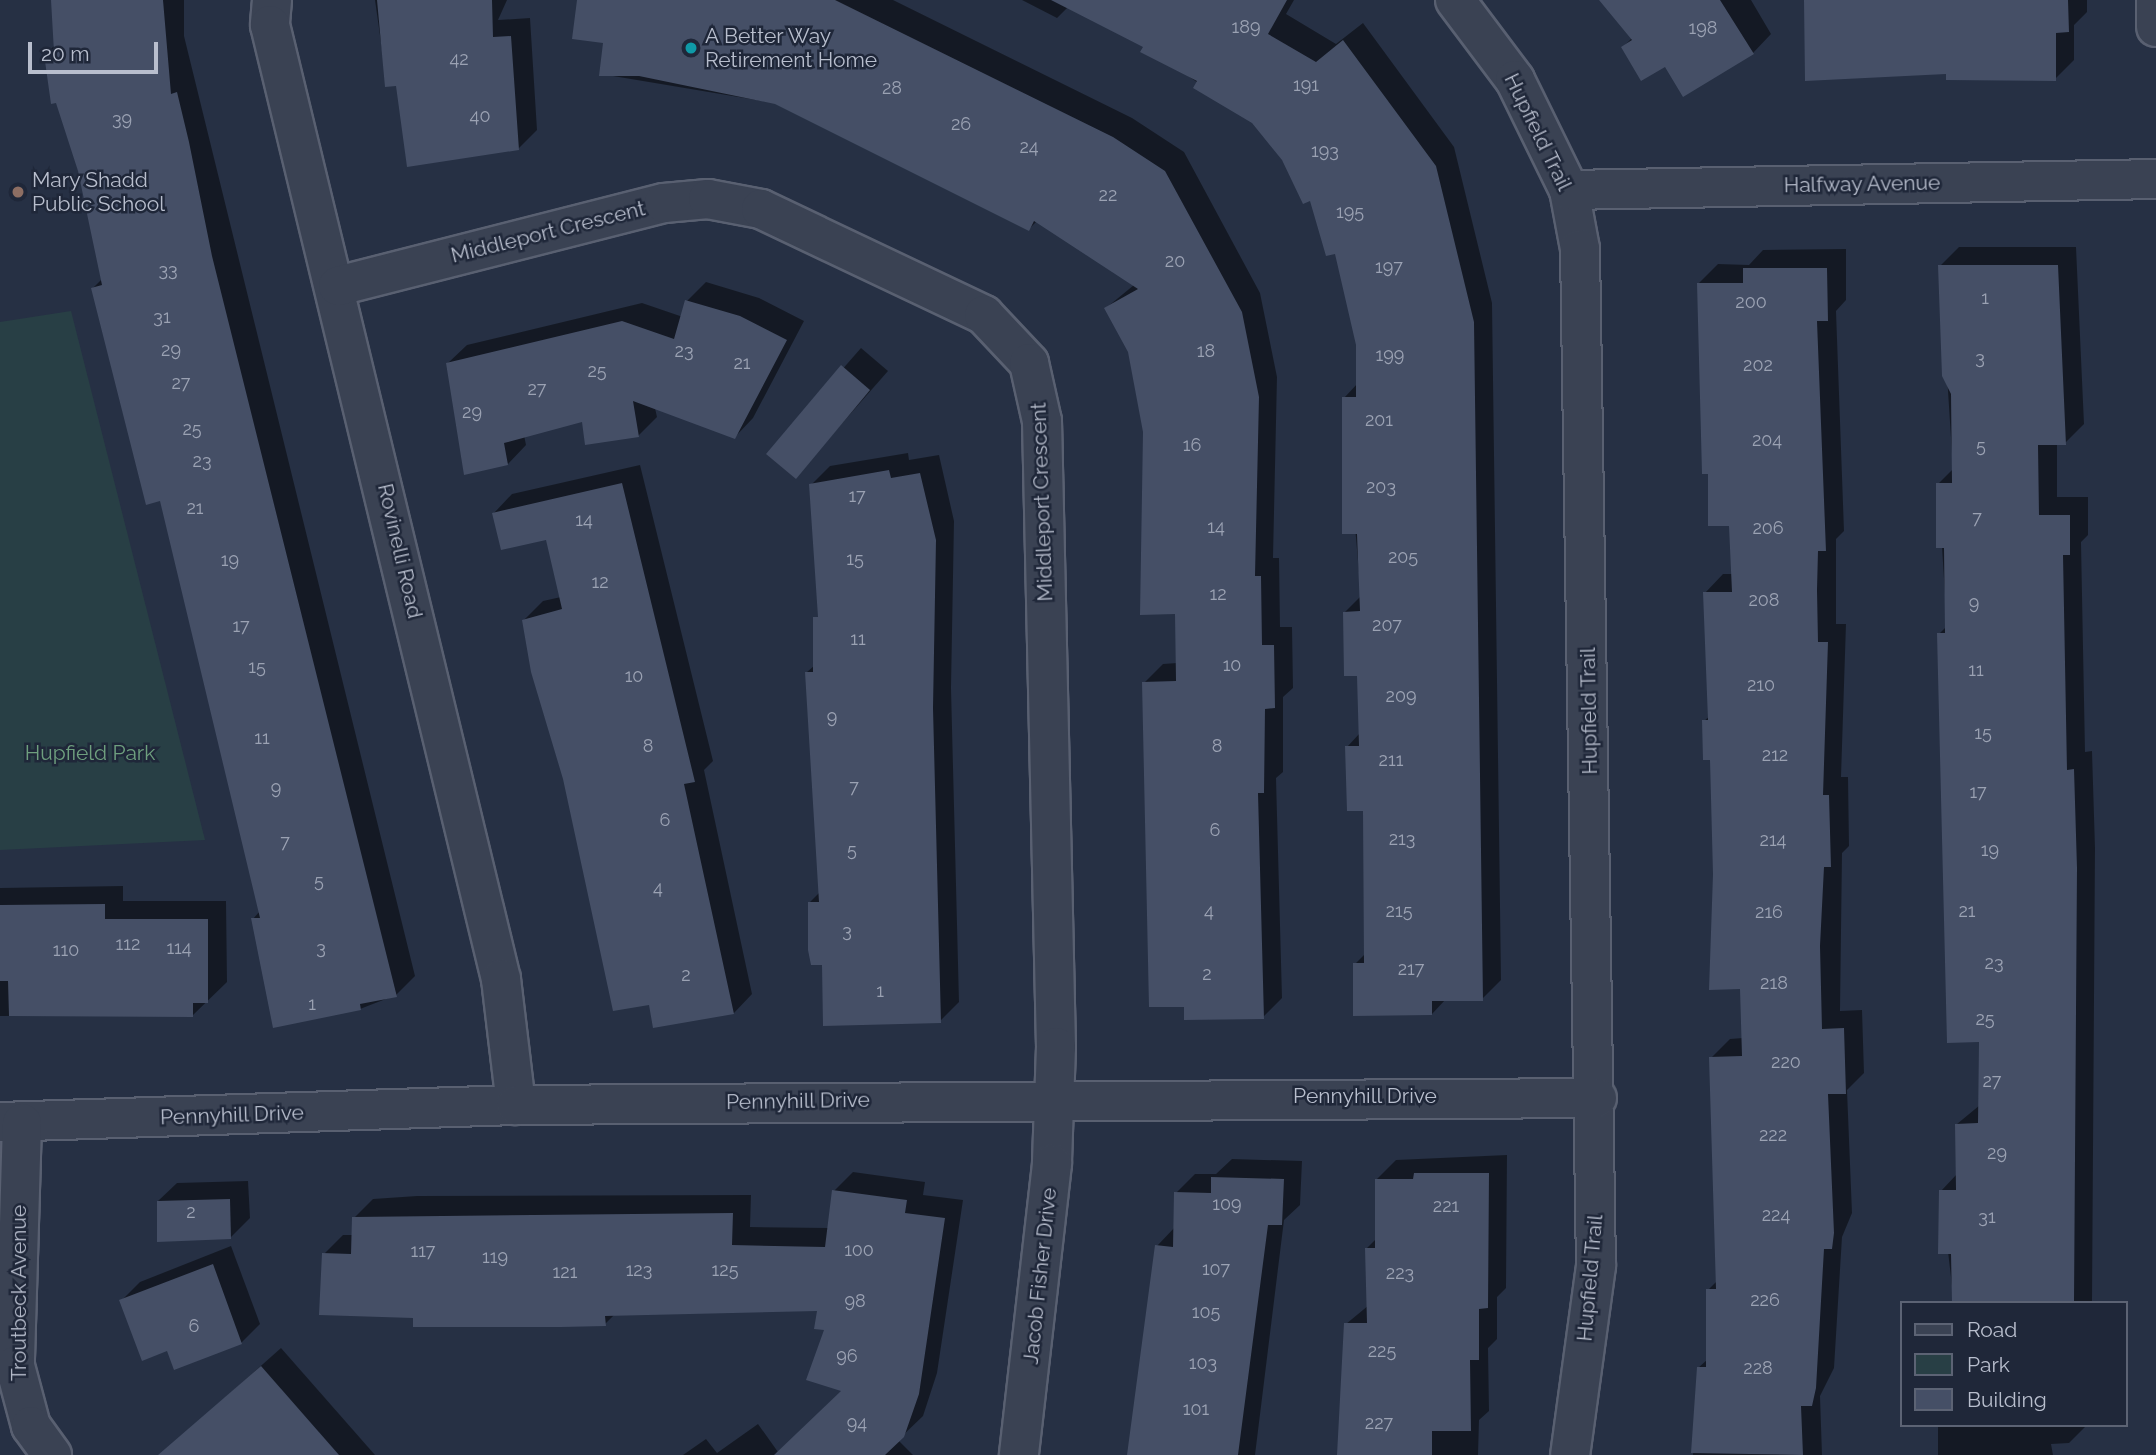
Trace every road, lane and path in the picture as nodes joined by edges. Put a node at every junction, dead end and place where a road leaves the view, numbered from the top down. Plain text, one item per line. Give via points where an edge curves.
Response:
1 (272, 0) edge
2 (1455, 0) edge
3 (2155, 0) edge
4 (2156, 27) edge
5 (2156, 179) edge
6 (1569, 190) junction
7 (338, 286) junction
8 (1054, 1097) junction
9 (1597, 1098) junction
10 (516, 1105) junction
11 (11, 1122) edge
12 (52, 1455) edge
13 (1019, 1455) edge
14 (1570, 1455) edge

1 - 7 street, Rovinelli Road via 270,25
2 - 6 street, Hupfield Trail via 1515,80
3 - 4 street
5 - 6 street, Halfway Avenue
6 - 9 street, Hupfield Trail via 1580,249
7 - 8 street, Middleport Crescent via 664,203 708,199 761,209 1001,329 1028,363 1042,421
7 - 10 street, Rovinelli Road via 501,979
8 - 9 street, Pennyhill Drive
8 - 10 street, Pennyhill Drive
8 - 13 street, Jacob Fisher Drive
9 - 14 street, Hupfield Trail via 1595,1266
10 - 11 street, Pennyhill Drive
11 - 12 street, Troutbeck Avenue via 15,1366 31,1426

